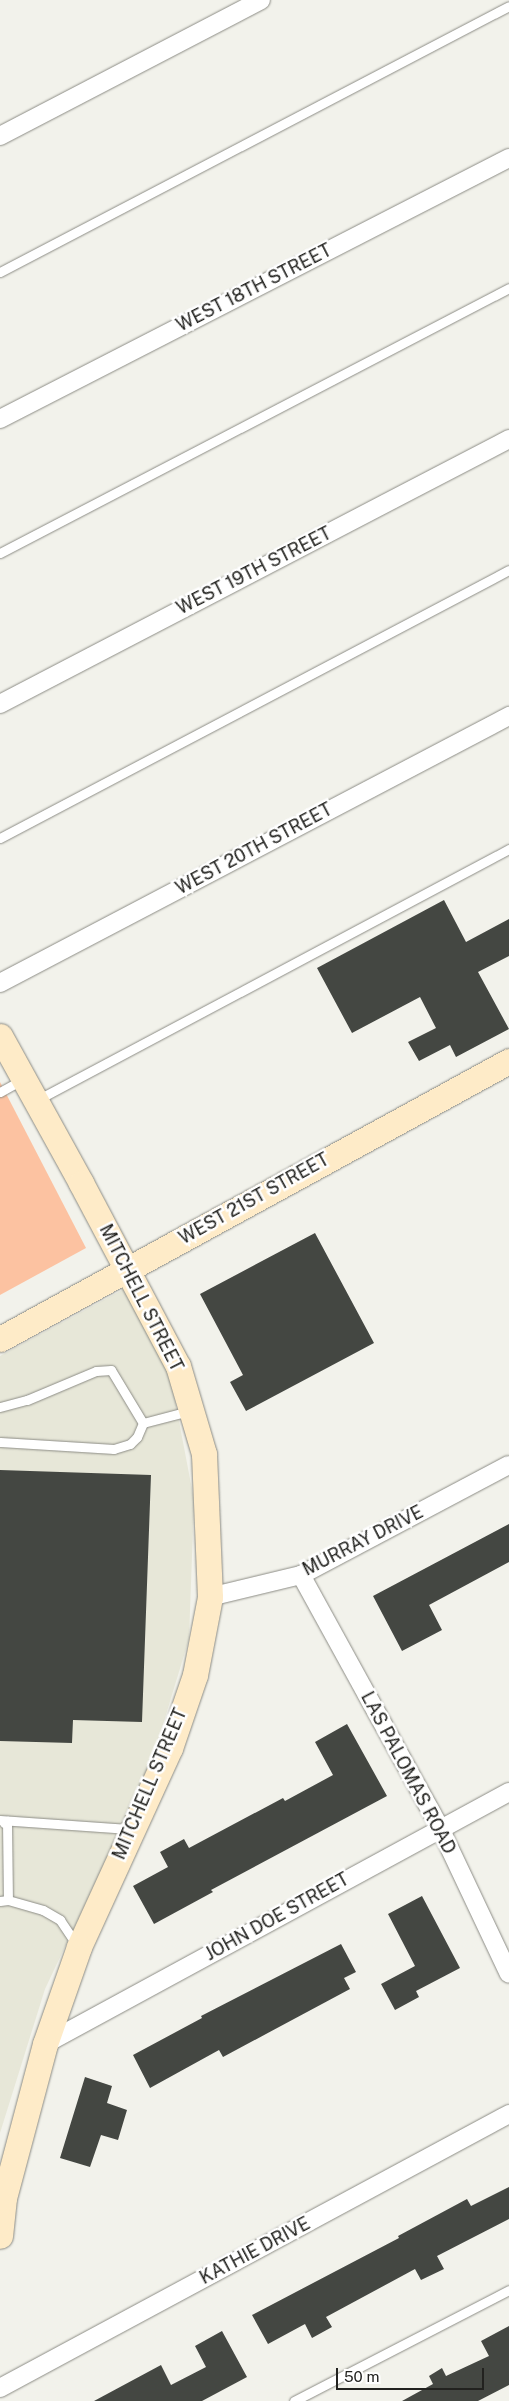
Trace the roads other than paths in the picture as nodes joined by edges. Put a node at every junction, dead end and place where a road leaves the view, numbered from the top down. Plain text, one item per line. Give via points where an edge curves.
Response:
1 (261, 0) edge
2 (509, 6) edge
3 (0, 136) edge
4 (509, 158) edge
5 (0, 272) edge
6 (509, 288) edge
7 (0, 419) edge
8 (509, 439) edge
9 (0, 552) edge
10 (509, 570) edge
11 (0, 704) edge
12 (509, 716) edge
13 (0, 838) edge
14 (509, 850) edge
15 (0, 983) edge
16 (0, 1036) edge
17 (509, 1061) edge
18 (24, 1079) junction
19 (0, 1092) edge
20 (36, 1100) junction
21 (127, 1269) junction
22 (0, 1339) edge
23 (0, 1407) edge
24 (191, 1410) junction
25 (143, 1423) junction
26 (0, 1442) edge
27 (509, 1465) edge
28 (302, 1575) junction
29 (210, 1597) junction
30 (509, 1792) edge
31 (2, 1822) edge
32 (440, 1828) junction
33 (133, 1830) junction
34 (4, 1900) edge
35 (79, 1947) junction
36 (509, 1974) edge
37 (45, 2044) junction
38 (509, 2114) edge
39 (0, 2236) edge
40 (509, 2290) edge
41 (0, 2388) edge
42 (294, 2401) edge

1 - 3 street
2 - 5 lane
4 - 7 street, WEST 18TH STREET
6 - 9 lane
8 - 11 street, WEST 19TH STREET
10 - 13 lane
12 - 15 street, WEST 20TH STREET
14 - 20 lane
16 - 18 street, MITCHELL STREET
17 - 21 street, WEST 21ST STREET
18 - 19 lane
18 - 20 street, MITCHELL STREET
20 - 21 street, MITCHELL STREET
21 - 22 street, WEST 21ST STREET
21 - 24 street, MITCHELL STREET via 178,1366
23 - 25 lane via 27,1400 96,1372 111,1370
24 - 25 lane
24 - 29 street, MITCHELL STREET via 204,1454
25 - 26 lane via 130,1444 114,1449
27 - 28 street, MURRAY DRIVE
28 - 29 street, MURRAY DRIVE
28 - 32 street, LAS PALOMAS ROAD
29 - 33 street, MITCHELL STREET via 195,1675 170,1748
30 - 32 street, JOHN DOE STREET
31 - 33 lane
31 - 34 lane
32 - 36 street, LAS PALOMAS ROAD
32 - 37 street, JOHN DOE STREET
33 - 35 street, MITCHELL STREET
34 - 35 lane via 42,1910 60,1920
35 - 37 street, MITCHELL STREET
37 - 39 street, MITCHELL STREET via 4,2198
38 - 41 street, KATHIE DRIVE
40 - 42 lane

